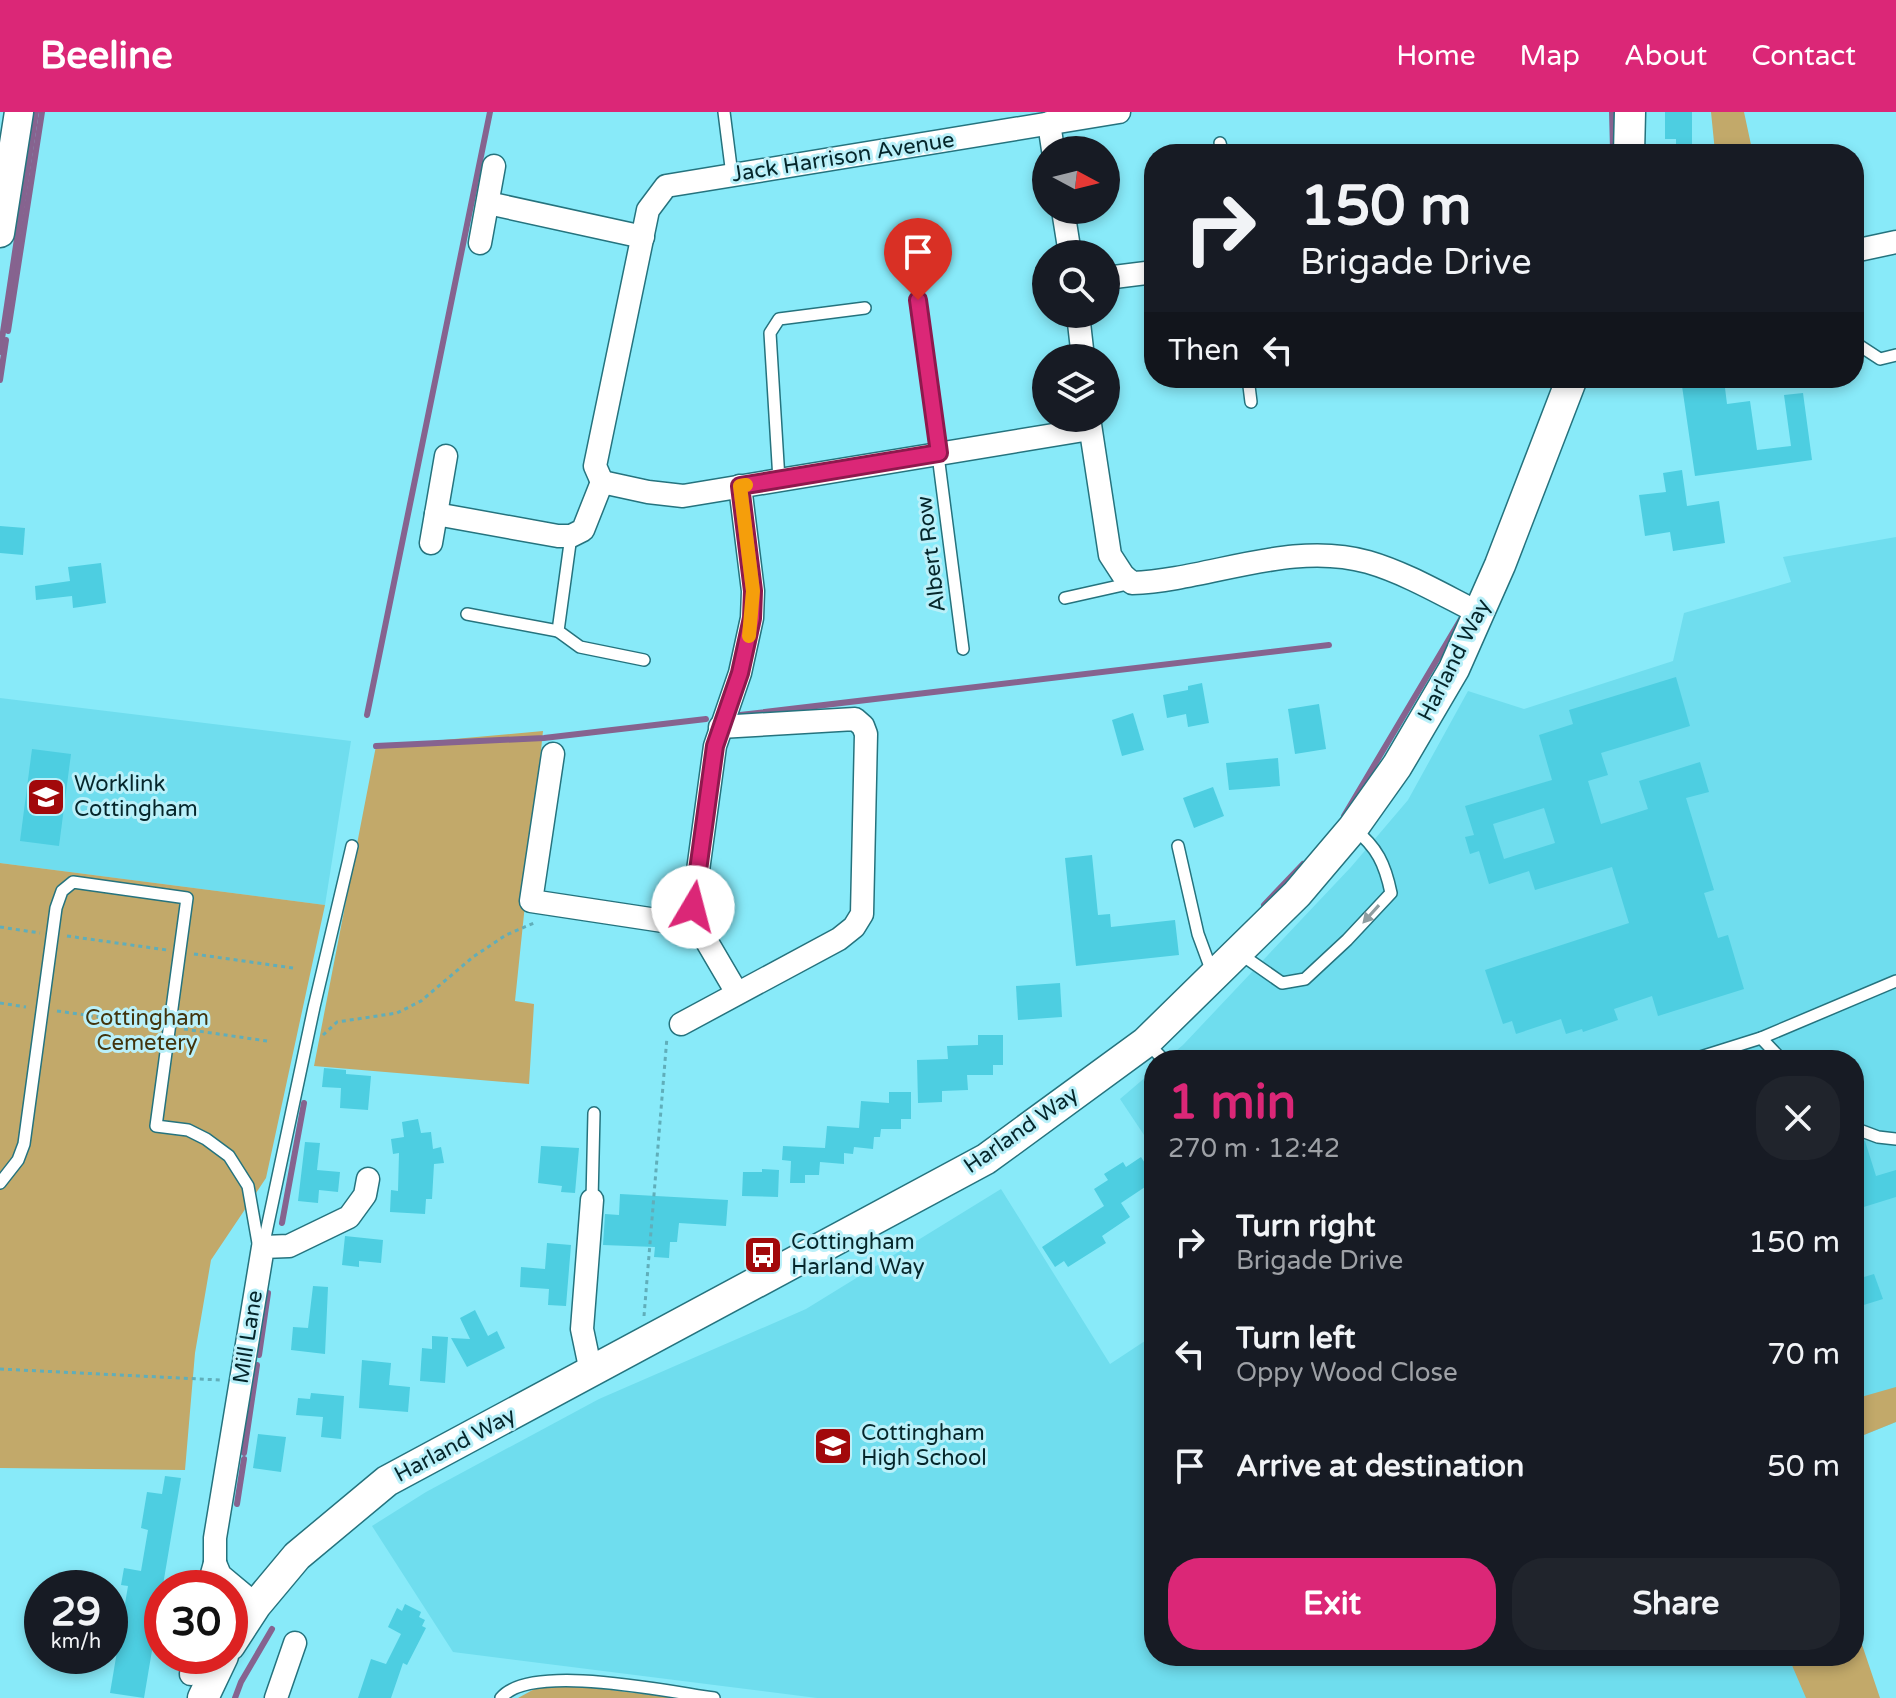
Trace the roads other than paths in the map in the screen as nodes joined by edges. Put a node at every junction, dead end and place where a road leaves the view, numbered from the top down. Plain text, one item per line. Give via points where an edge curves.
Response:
1 (19, 112) edge
2 (724, 112) edge
3 (1119, 112) edge
4 (1630, 112) edge
5 (1048, 118) edge
6 (1629, 144) edge
7 (494, 166) dead end
8 (732, 175) junction
9 (488, 203) junction
10 (0, 233) edge
11 (643, 237) junction
12 (1896, 242) edge
13 (480, 243) dead end
14 (1864, 249) edge
15 (1144, 273) edge
16 (1120, 276) edge
17 (918, 300) dead end
18 (865, 308) dead end
19 (1864, 349) edge
20 (1896, 355) edge
21 (1249, 388) edge
22 (1564, 388) edge
23 (1251, 402) dead end
24 (1045, 432) edge
25 (1091, 432) edge
26 (939, 453) junction
27 (446, 456) dead end
28 (779, 480) junction
29 (602, 482) junction
30 (740, 486) junction
31 (436, 514) junction
32 (571, 536) junction
33 (431, 543) dead end
34 (1132, 583) junction
35 (1065, 598) dead end
36 (1479, 613) junction
37 (467, 614) dead end
38 (558, 631) junction
39 (963, 649) dead end
40 (644, 660) dead end
41 (720, 727) junction
42 (553, 754) dead end
43 (1353, 828) junction
44 (352, 846) dead end
45 (1178, 846) dead end
46 (690, 917) junction
47 (1239, 953) junction
48 (1214, 976) junction
49 (1896, 981) edge
50 (737, 993) junction
51 (681, 1024) road end
52 (1761, 1038) junction
53 (1156, 1050) edge
54 (1723, 1050) edge
55 (1772, 1050) edge
56 (1144, 1058) edge
57 (594, 1113) dead end
58 (1864, 1132) edge
59 (1896, 1139) edge
60 (368, 1179) dead end
61 (0, 1183) edge
62 (592, 1200) joint
63 (263, 1247) junction
64 (591, 1372) junction
65 (215, 1563) junction
66 (213, 1570) edge
67 (256, 1605) junction
68 (248, 1617) edge
69 (295, 1643) dead end
70 (276, 1698) edge
71 (501, 1698) edge
72 (714, 1698) edge

1 - 10 street
2 - 8 lane
3 - 5 street, Jack Harrison Avenue
4 - 6 main road
5 - 8 street, Jack Harrison Avenue
7 - 9 street
8 - 11 street, Jack Harrison Avenue via 666,186 648,210
9 - 11 street
9 - 13 street
11 - 29 street, Jack Harrison Avenue via 595,466
12 - 14 street
15 - 16 street
17 - 26 lane, Albert Row
18 - 28 lane via 779,319 770,333
19 - 20 lane via 1880,359
21 - 23 lane
22 - 36 main road, Harland Way
24 - 26 street
25 - 34 street via 1110,555
26 - 28 street
26 - 39 lane, Albert Row
27 - 31 street
28 - 30 street
29 - 30 street via 683,496
29 - 32 street via 583,530
30 - 41 street via 752,618
31 - 32 street
31 - 33 street
32 - 38 lane
34 - 35 lane
34 - 36 street via 1275,560 1347,558 1380,566
36 - 43 main road, Harland Way via 1454,669
37 - 38 lane
38 - 40 lane via 580,647
41 - 46 street
41 - 50 street via 855,719 866,734 862,914 839,939
42 - 46 street via 531,901 683,924
43 - 47 main road, Harland Way
43 -> 47 lane via 1372,844 1386,868 1391,893 1305,979 1282,983
44 - 63 lane
45 - 48 lane via 1198,934
46 - 50 street
47 - 48 main road, Harland Way
48 - 53 main road, Harland Way
49 - 52 lane
50 - 51 street
52 - 54 lane
52 - 55 lane
56 - 64 main road, Harland Way via 986,1159
57 - 62 lane
58 - 59 lane
60 - 63 street via 365,1195 349,1217 289,1246
61 - 63 lane via 24,1144 53,934 67,884 187,898 156,1126 188,1130 229,1156 248,1186
62 - 64 street via 582,1329
63 - 65 street, Mill Lane
64 - 67 main road, Harland Way via 387,1481 297,1556
65 - 66 street, Mill Lane
65 - 67 street via 220,1575
67 - 68 main road, Harland Way
69 - 70 street
71 - 72 lane via 531,1682 565,1679

